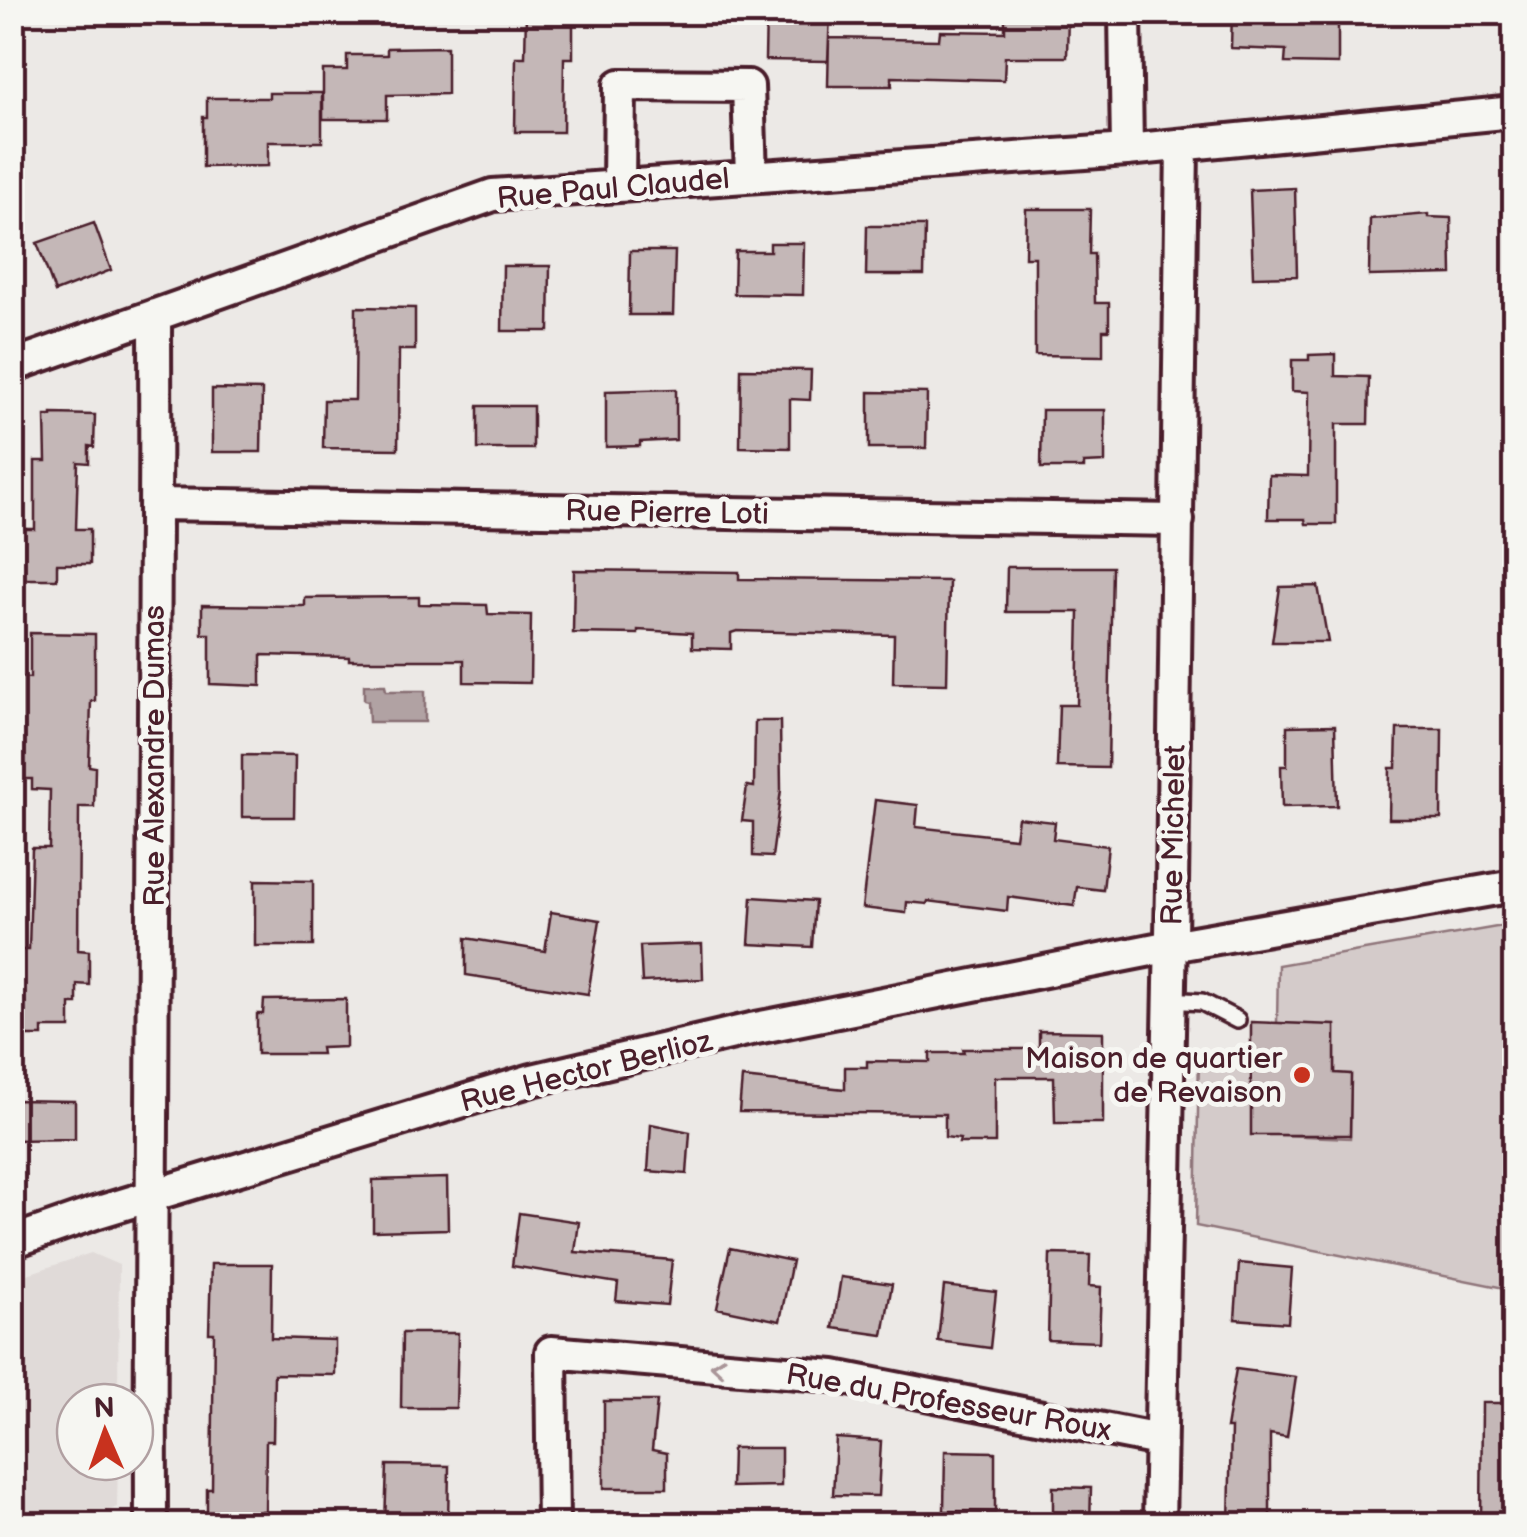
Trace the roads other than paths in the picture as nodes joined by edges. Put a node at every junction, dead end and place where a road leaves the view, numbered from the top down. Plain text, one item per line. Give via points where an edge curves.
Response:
1 (1126, 12) edge
2 (1514, 112) edge
3 (1182, 145) junction
4 (1127, 150) junction
5 (751, 176) junction
6 (618, 186) junction
7 (154, 315) junction
8 (12, 366) edge
9 (156, 504) junction
10 (1178, 520) junction
11 (1514, 886) edge
12 (1171, 946) junction
13 (1169, 1000) junction
14 (1237, 1020) dead end
15 (150, 1196) junction
16 (12, 1242) edge
17 (1159, 1440) junction
18 (150, 1524) edge
19 (553, 1524) edge
20 (1159, 1524) edge

1 - 4 street
2 - 3 street, Rue Paul Claudel
3 - 4 street, Rue Paul Claudel
3 - 10 street, Rue Michelet
4 - 5 street, Rue Paul Claudel
5 - 6 street, Rue Paul Claudel
5 - 6 street via 748,86 620,85
6 - 7 street, Rue Paul Claudel via 493,195
7 - 8 street, Rue Paul Claudel
7 - 9 street, Rue Alexandre Dumas
9 - 10 street, Rue Pierre Loti
9 - 15 street, Rue Alexandre Dumas
10 - 12 street, Rue Michelet
11 - 12 street, Rue Hector Berlioz
12 - 13 street, Rue Michelet
12 - 15 street, Rue Hector Berlioz via 532,1080
13 - 14 lane via 1202,1002
13 - 17 street, Rue Michelet
15 - 16 street, Rue Hector Berlioz
15 - 18 street, Rue Alexandre Dumas
17 -> 19 street, Rue du Professeur Roux via 834,1376 551,1352
17 - 20 street, Rue Michelet

